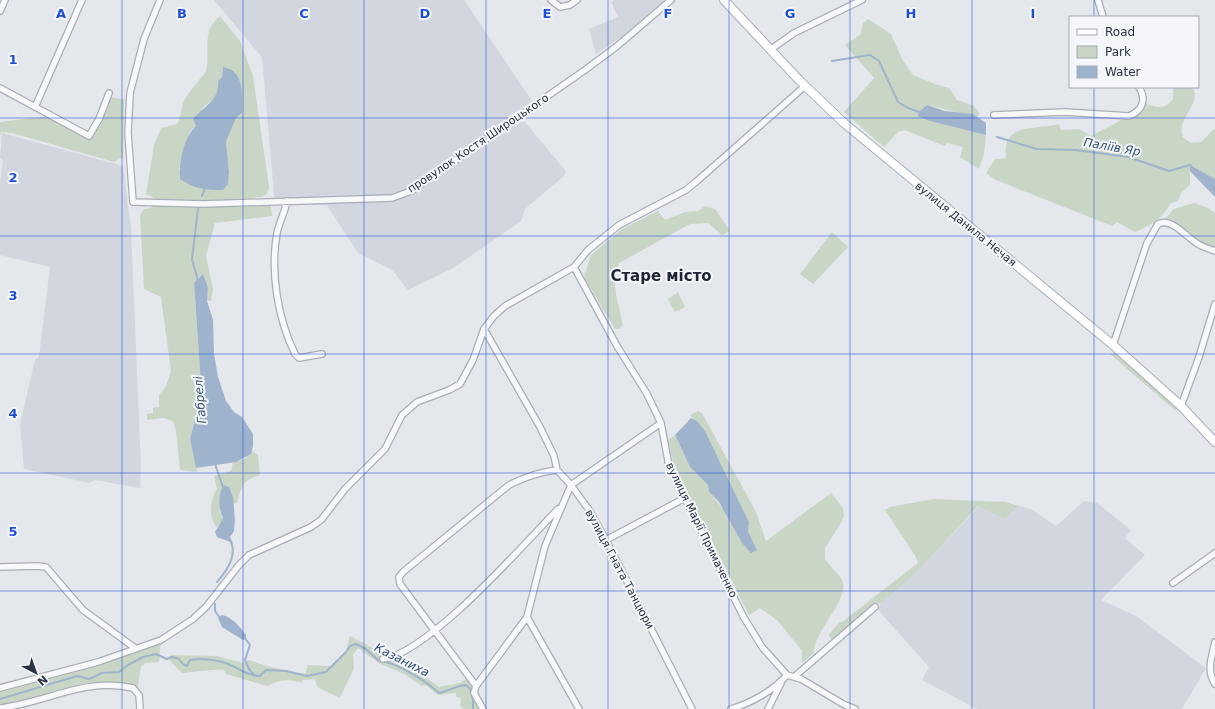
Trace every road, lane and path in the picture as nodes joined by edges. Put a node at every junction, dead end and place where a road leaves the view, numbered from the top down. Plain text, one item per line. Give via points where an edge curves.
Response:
1 (5, 0) edge
2 (82, 0) edge
3 (160, 0) edge
4 (550, 0) edge
5 (577, 0) edge
6 (671, 0) edge
7 (724, 0) edge
8 (862, 0) edge
9 (1098, 0) edge
10 (845, 3) edge
11 (0, 11) edge
12 (1103, 16) edge
13 (770, 50) junction
14 (805, 86) junction
15 (0, 88) edge
16 (1140, 88) edge
17 (109, 93) dead end
18 (35, 107) junction
19 (994, 115) dead end
20 (287, 201) junction
21 (1215, 252) edge
22 (574, 267) junction
23 (1215, 304) edge
24 (484, 329) junction
25 (1113, 345) junction
26 (322, 354) dead end
27 (1181, 406) junction
28 (661, 423) junction
29 (1215, 442) edge
30 (557, 470) junction
31 (571, 485) junction
32 (685, 498) junction
33 (561, 506) junction
34 (606, 540) junction
35 (1215, 553) edge
36 (0, 567) edge
37 (1173, 583) dead end
38 (875, 607) dead end
39 (527, 617) junction
40 (436, 630) junction
41 (1215, 642) edge
42 (135, 648) junction
43 (383, 659) dead end
44 (787, 675) junction
45 (794, 677) junction
46 (782, 681) junction
47 (1215, 684) edge
48 (476, 686) junction
49 (0, 688) edge
50 (0, 708) edge
51 (140, 709) edge
52 (482, 709) edge
53 (579, 709) edge
54 (692, 709) edge
55 (731, 709) edge
56 (768, 709) edge
57 (856, 709) edge

1 - 11 street
2 - 18 street
3 - 20 street, провулок Костя Широцького via 144,39 130,93 128,133 133,202 203,204
4 - 5 street via 560,7
6 - 20 street, провулок Костя Широцького via 586,70 411,191 378,200
7 - 13 main road, вулиця Данила Нечая
8 - 10 street
9 - 12 street
10 - 13 street
13 - 14 main road, вулиця Данила Нечая
14 - 22 street via 686,190 619,225 588,250
14 - 25 main road, вулиця Данила Нечая via 879,153
15 - 18 street
16 - 19 street via 1143,103 1136,113 1128,116 1069,112
17 - 18 street via 89,136
20 - 26 street via 275,254 277,295 298,358
21 - 25 street via 1166,223 1158,224 1147,243
22 - 24 street via 504,306
22 - 28 street, вулиця Марії Примаченко via 617,346 638,377
23 - 27 street
24 - 30 street, вулиця Гната Танцюри via 540,427 554,456
24 - 42 street via 474,360 460,384 417,402 402,415 385,449 345,489 321,520 249,555 202,611 161,640
25 - 27 main road, вулиця Данила Нечая
27 - 29 main road, вулиця Данила Нечая
28 - 31 street
28 - 32 street, вулиця Марії Примаченко via 669,466
30 - 31 street, вулиця Гната Танцюри
30 - 40 street via 542,471 509,485 402,572 400,584
31 - 33 street via 568,496
31 - 34 street, вулиця Гната Танцюри
32 - 34 street
32 - 44 street, вулиця Марії Примаченко via 743,616 762,647
33 - 39 street via 545,546
33 - 40 street
34 - 54 street, вулиця Гната Танцюри
35 - 37 street
36 - 42 street via 46,567 83,610
38 - 45 street
39 - 48 street
39 - 53 street
40 - 43 street via 403,652
40 - 48 street
41 - 47 street via 1210,669 1210,676
42 - 49 street via 98,662
44 - 45 street
44 - 46 street
45 - 57 street
46 - 55 street via 754,699
46 - 56 street
48 - 52 street via 474,693
50 - 51 street via 96,685 133,688 139,695

